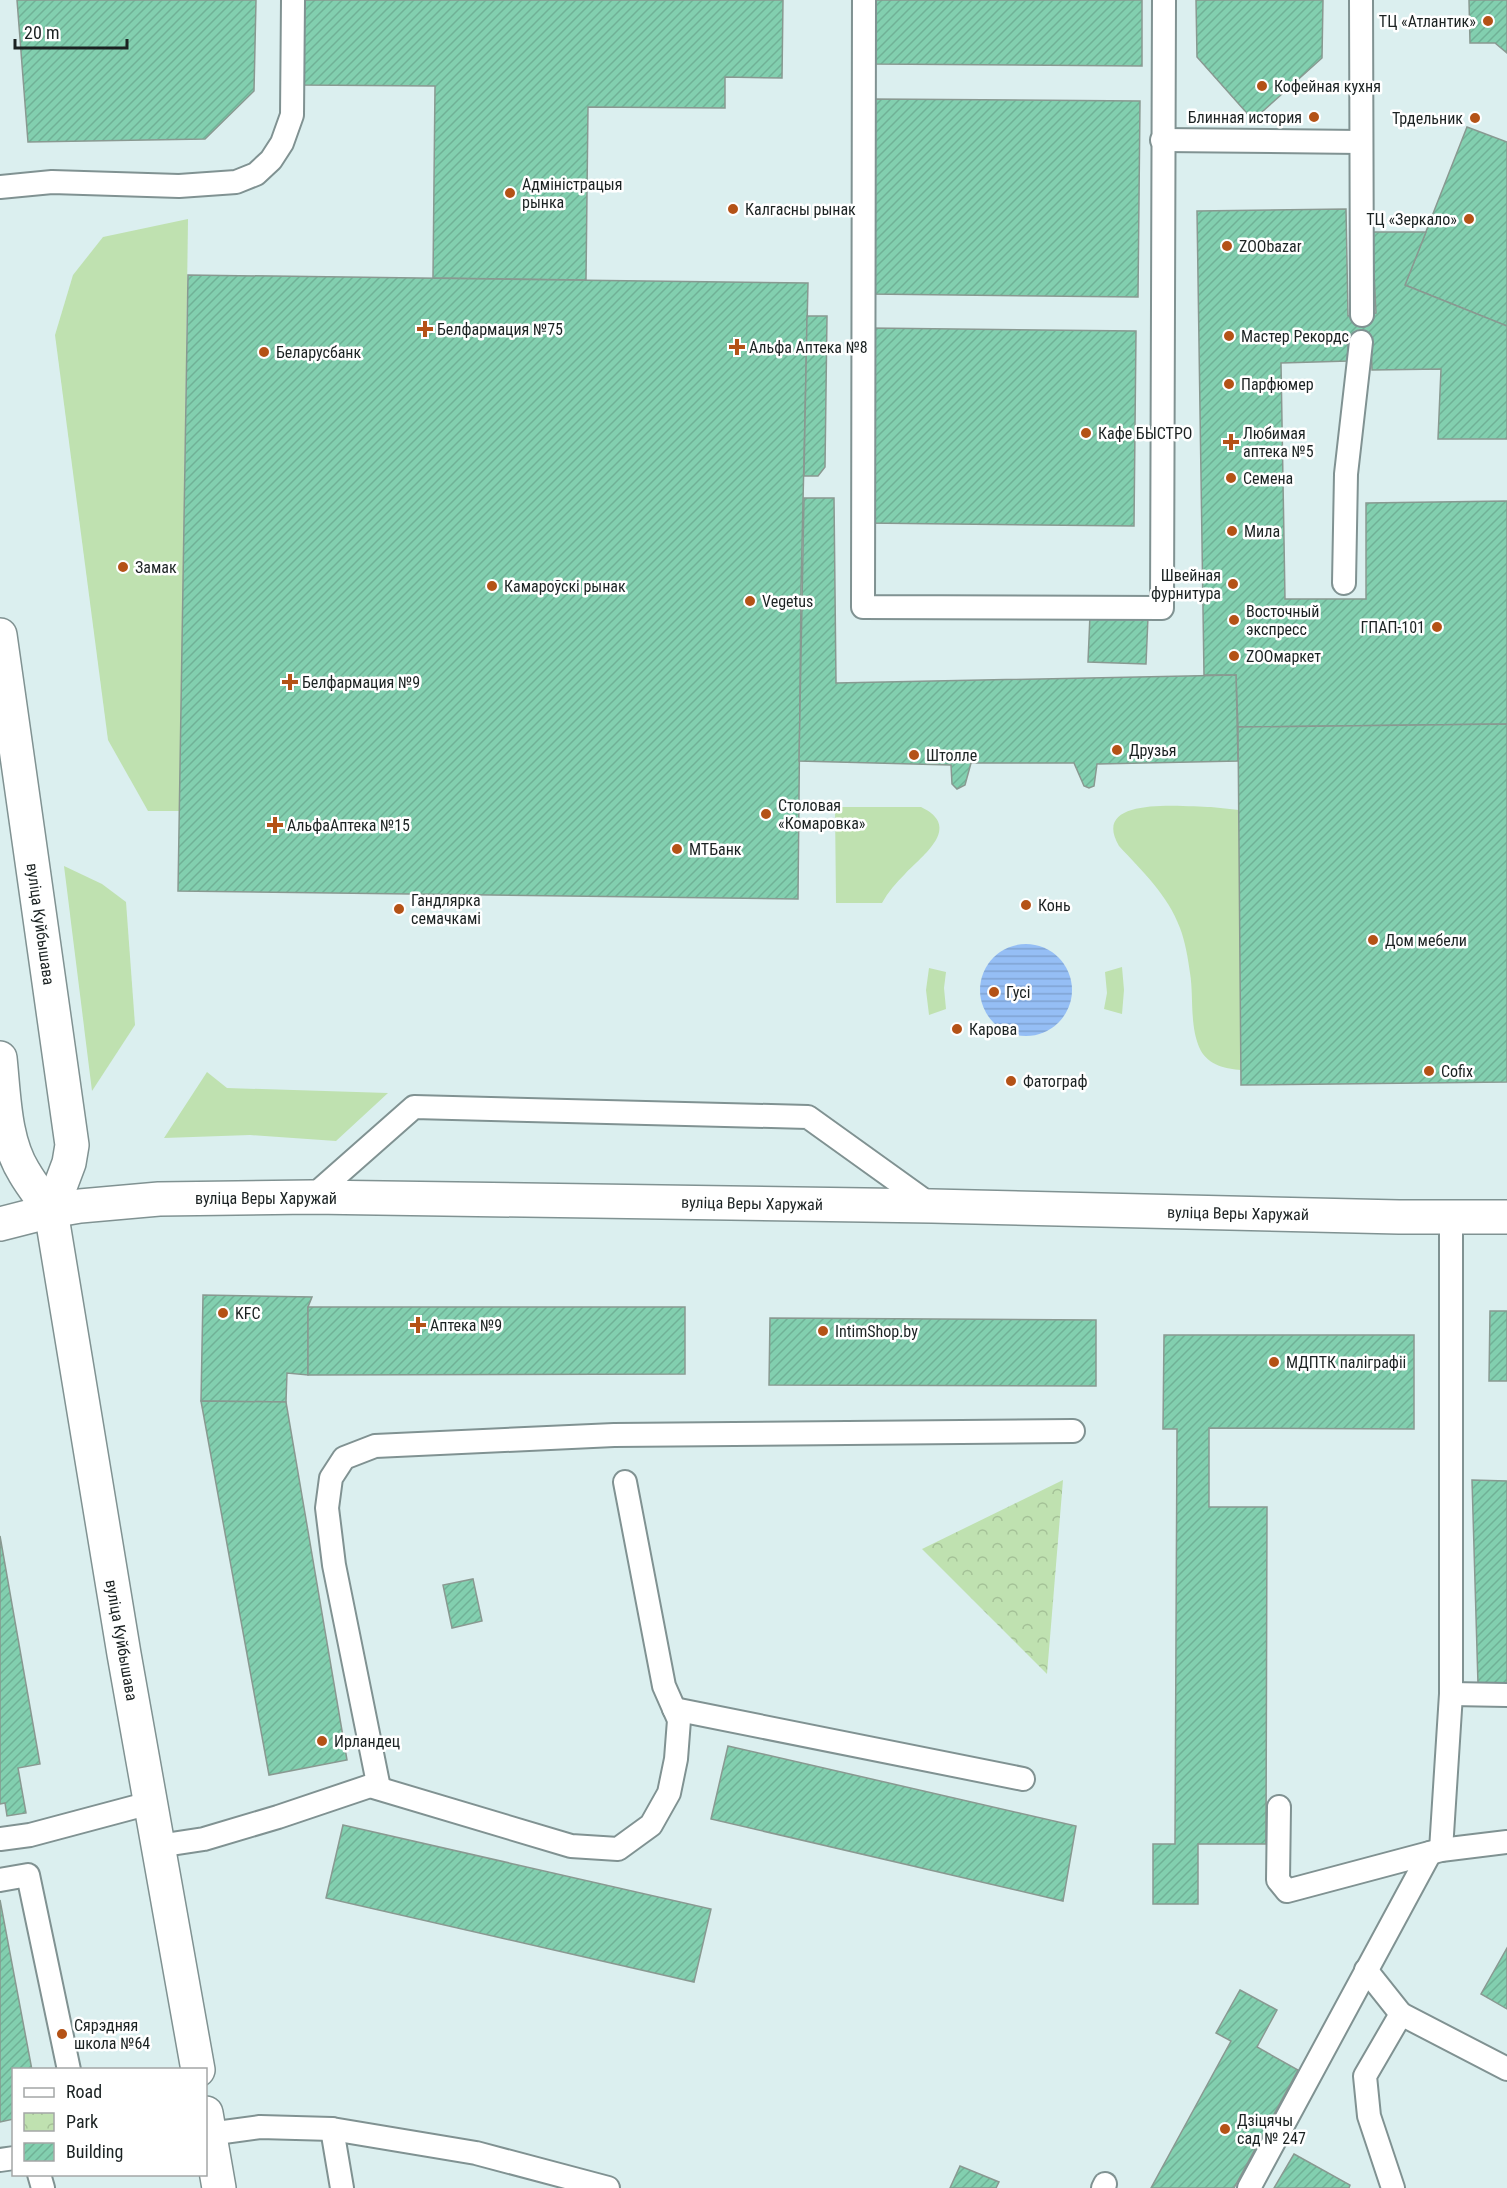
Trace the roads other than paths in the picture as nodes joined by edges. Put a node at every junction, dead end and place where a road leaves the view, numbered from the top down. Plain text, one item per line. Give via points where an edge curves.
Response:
1 (293, 0) edge
2 (864, 0) edge
3 (1164, 0) edge
4 (1361, 0) edge
5 (1162, 140) junction
6 (1361, 142) junction
7 (0, 187) edge
8 (1362, 315) dead end
9 (1361, 342) dead end
10 (1344, 583) dead end
11 (0, 635) edge
12 (0, 1058) edge
13 (312, 1197) junction
14 (932, 1206) junction
15 (51, 1211) junction
16 (1450, 1217) junction
17 (1507, 1217) edge
18 (0, 1224) edge
19 (1073, 1431) dead end
20 (625, 1482) dead end
21 (1451, 1694) junction
22 (1507, 1695) edge
23 (674, 1709) junction
24 (1023, 1779) dead end
25 (379, 1788) junction
26 (150, 1803) junction
27 (1280, 1807) dead end
28 (0, 1839) edge
29 (1507, 1842) edge
30 (158, 1846) junction
31 (1436, 1851) junction
32 (0, 1880) edge
33 (1366, 1970) junction
34 (1401, 2014) junction
35 (69, 2068) edge
36 (198, 2068) edge
37 (1507, 2069) edge
38 (207, 2123) edge
39 (332, 2129) junction
40 (219, 2188) edge
41 (342, 2188) edge
42 (608, 2188) edge
43 (1249, 2188) edge
44 (1393, 2188) edge

1 - 7 lane via 292,115 282,143 256,174 236,182 179,186 52,182
2 - 5 lane via 863,607 1161,608
3 - 5 lane
4 - 6 lane
5 - 6 lane
6 - 8 lane
9 - 10 lane via 1346,474
11 - 15 main road, вуліца Куйбышава via 72,1145
12 - 15 main road, вуліца Куйбышава via 12,1145 22,1171
13 - 14 main road, вуліца Веры Харужай
13 - 14 lane via 414,1107 808,1117
13 - 15 main road, вуліца Веры Харужай via 159,1199
14 - 16 main road, вуліца Веры Харужай
15 - 18 main road, вуліца Веры Харужай
15 - 26 main road, вуліца Куйбышава
16 - 17 main road, вуліца Веры Харужай
16 - 21 lane
19 - 25 lane via 614,1435 375,1446 344,1458 331,1478 327,1508 334,1565
20 - 23 lane via 664,1686
21 - 22 lane
21 - 31 lane
23 - 24 lane
23 - 25 lane via 679,1720 669,1793 651,1825 618,1849 571,1846
25 - 30 lane via 370,1786 204,1839
26 - 28 lane via 30,1835
26 - 30 main road, вуліца Куйбышава
27 - 31 lane via 1278,1880 1287,1891
29 - 31 lane
30 - 36 main road, вуліца Куйбышава
31 - 33 lane
32 - 35 lane via 28,1875
33 - 34 lane
33 - 43 lane
34 - 37 lane
34 - 44 lane via 1365,2076 1369,2116
38 - 39 lane
38 - 40 main road
39 - 41 lane
39 - 42 lane via 476,2153

